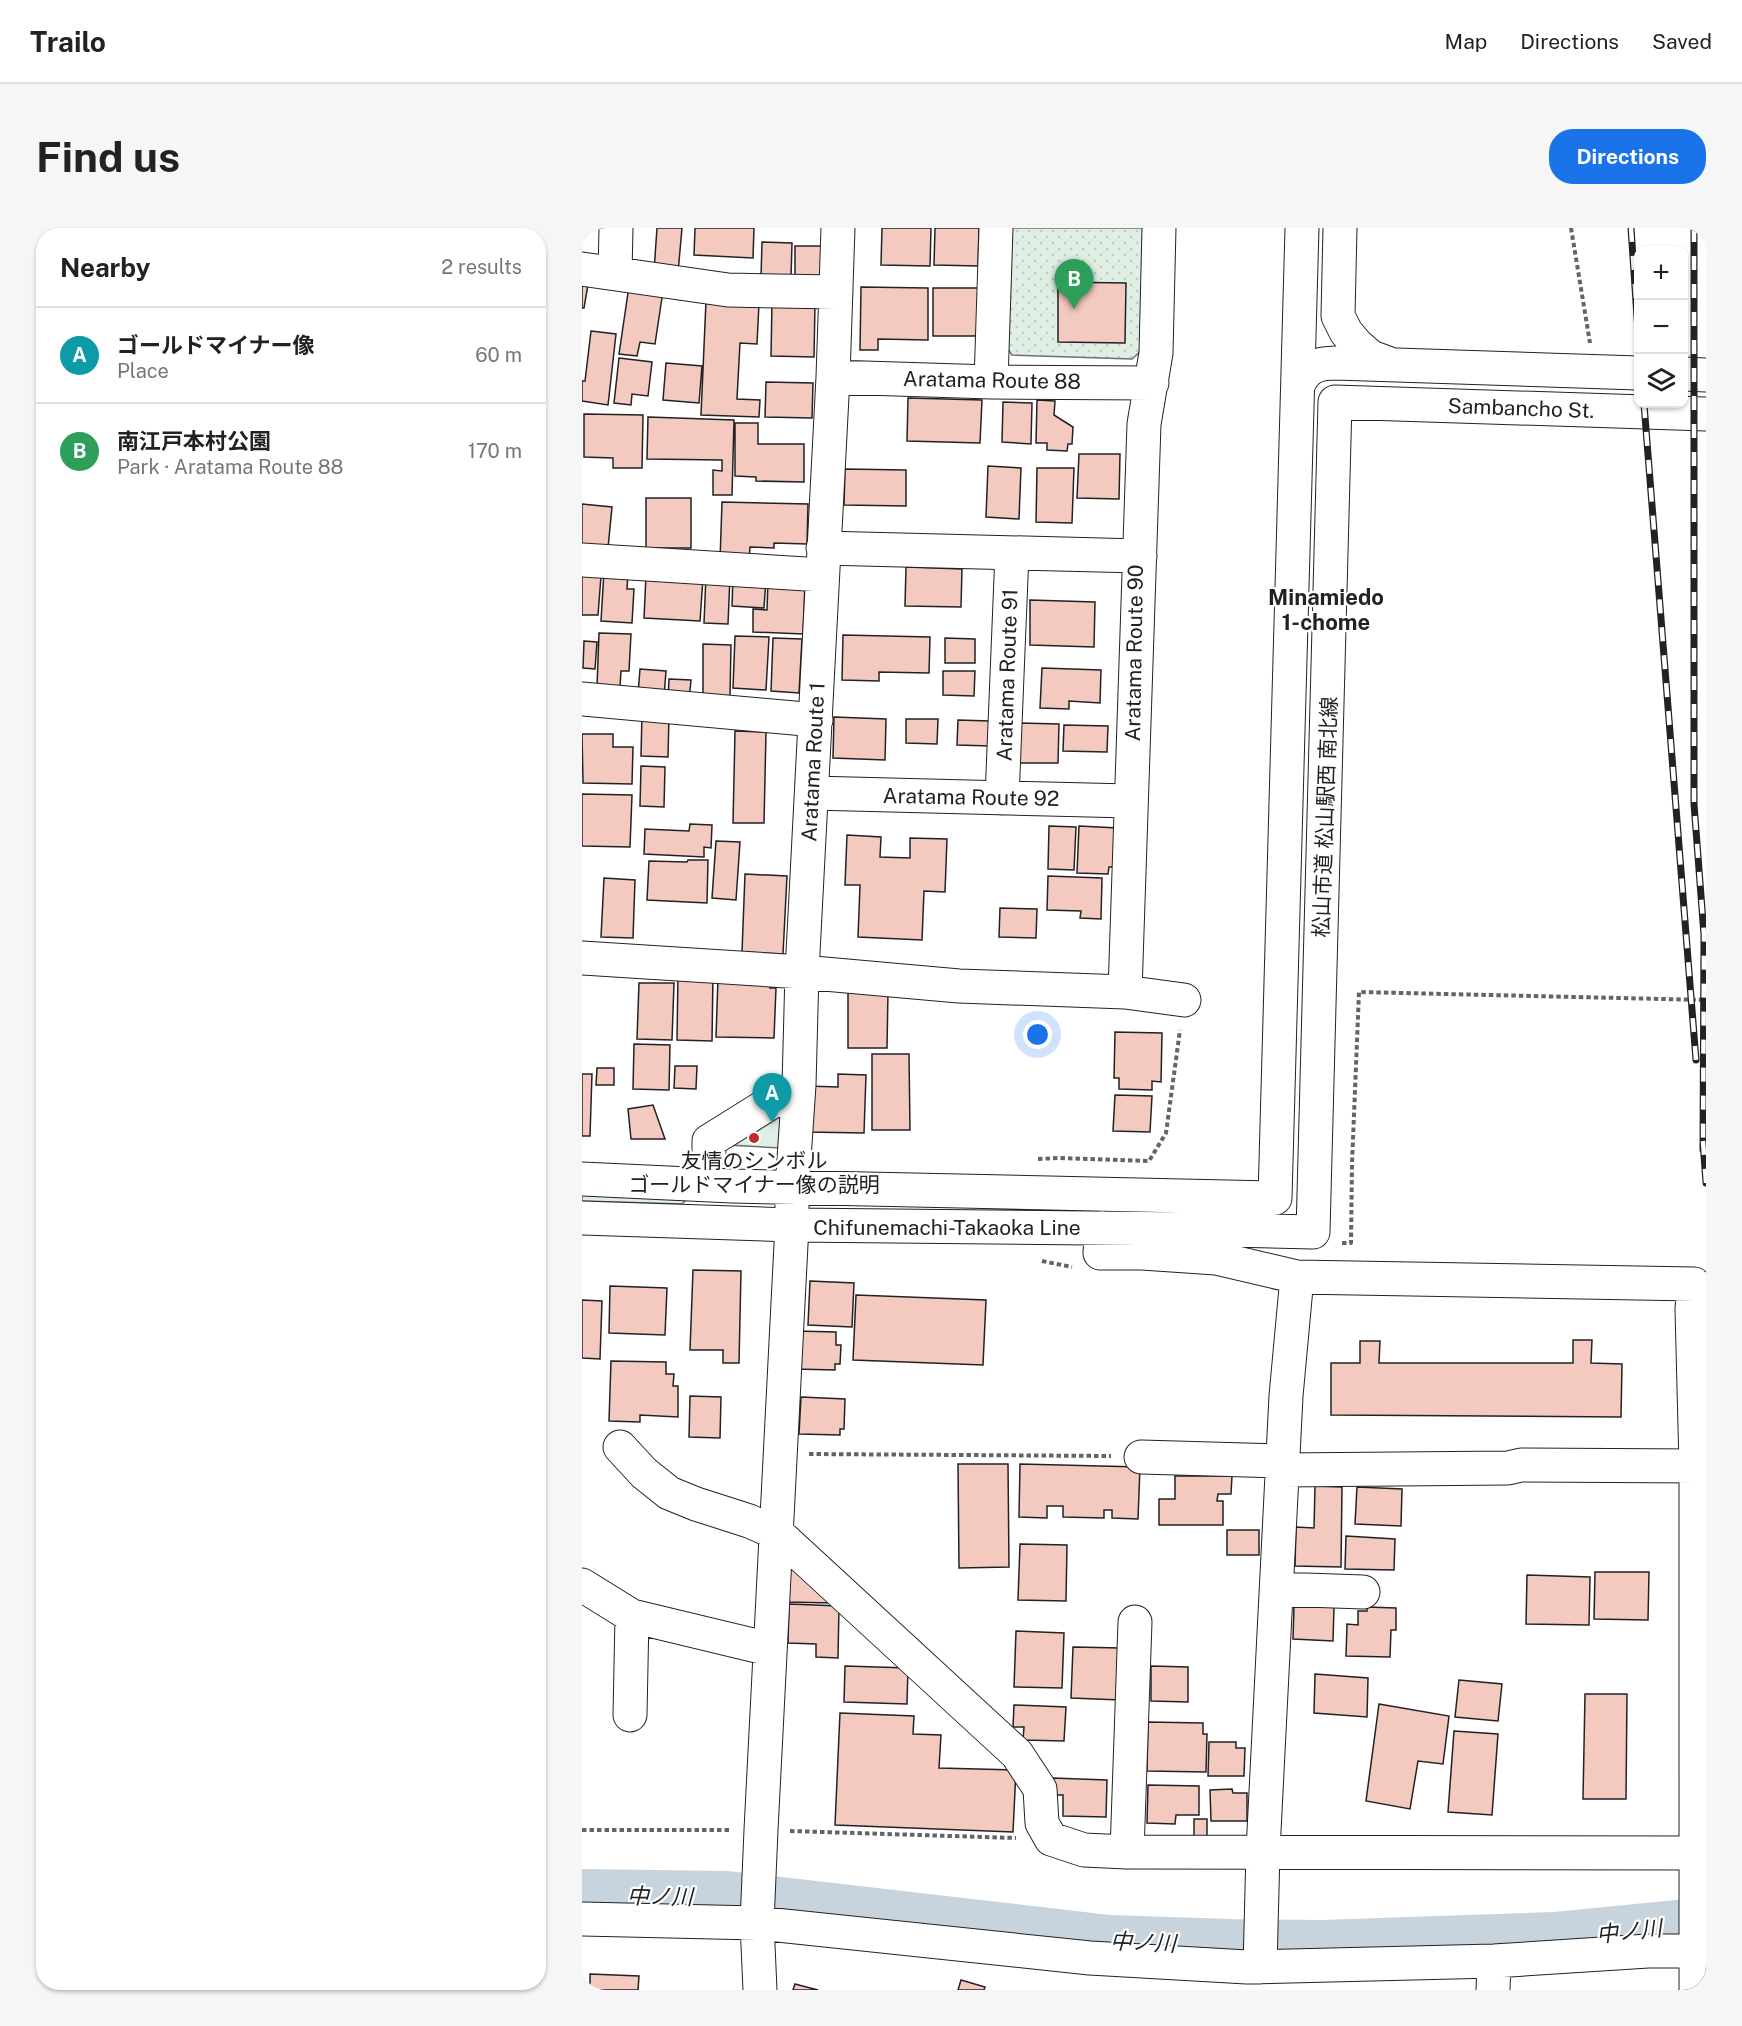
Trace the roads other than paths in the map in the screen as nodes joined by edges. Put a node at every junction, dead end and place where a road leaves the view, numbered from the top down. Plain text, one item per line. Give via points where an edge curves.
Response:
1 (616, 228) edge
2 (838, 228) edge
3 (996, 228) edge
4 (1159, 228) edge
5 (1302, 228) edge
6 (1340, 228) edge
7 (582, 268) edge
8 (615, 273) junction
9 (836, 292) junction
10 (1391, 364) junction
11 (1634, 373) edge
12 (1688, 374) edge
13 (1706, 375) edge
14 (832, 377) junction
15 (992, 382) junction
16 (1152, 383) junction
17 (1298, 386) junction
18 (1335, 402) joint
19 (1706, 414) edge
20 (1012, 553) junction
21 (1140, 556) junction
22 (582, 560) edge
23 (822, 561) junction
24 (582, 699) edge
25 (816, 720) junction
26 (812, 793) junction
27 (1002, 798) junction
28 (1130, 801) junction
29 (582, 957) edge
30 (802, 972) junction
31 (1125, 992) junction
32 (1184, 1000) road end
33 (799, 1085) junction
34 (709, 1153) dead end
35 (582, 1179) edge
36 (792, 1188) junction
37 (1275, 1198) joint
38 (582, 1218) edge
39 (792, 1225) junction
40 (1102, 1228) junction
41 (1326, 1237) joint
42 (1297, 1277) junction
43 (620, 1447) dead end
44 (1141, 1456) road end
45 (1283, 1465) junction
46 (1696, 1466) junction
47 (777, 1533) junction
48 (582, 1585) edge
49 (1277, 1589) junction
50 (1363, 1592) dead end
51 (632, 1616) junction
52 (1135, 1622) dead end
53 (769, 1649) junction
54 (630, 1714) dead end
55 (1263, 1851) junction
56 (1127, 1852) junction
57 (1696, 1853) junction
58 (758, 1906) junction
59 (582, 1919) edge
60 (1696, 1933) junction
61 (1255, 1962) edge
62 (1494, 1975) edge
63 (760, 1990) edge
64 (1695, 1990) edge

1 - 8 street
2 - 9 street, Aratama Route 1
3 - 15 street
4 - 16 street
5 - 17 street, 松山市道 松山駅西 南北線
6 - 10 street, Sambancho St. via 1338,316 1346,332 1371,357
7 - 8 street
8 - 9 street via 728,290
9 - 14 street, Aratama Route 1
10 - 11 street, Sambancho St.
10 - 17 street, Sambancho St. via 1314,365
12 - 13 street
14 - 15 street, Aratama Route 88
14 - 23 street, Aratama Route 1
15 - 16 street, Aratama Route 88
16 - 21 street via 1144,424
17 - 37 street, 松山市道 松山駅西 南北線
18 - 19 street, Sambancho St.
18 - 41 street, 松山市道 松山駅西 南北線
20 - 21 street, Aratama Route 90
20 - 23 street, Aratama Route 90
20 - 27 street, Aratama Route 91
21 - 28 street, Aratama Route 90
22 - 23 street, Aratama Route 90
23 - 25 street, Aratama Route 1
24 - 25 street
25 - 26 street, Aratama Route 1
26 - 27 street, Aratama Route 92
26 - 30 street, Aratama Route 1
27 - 28 street, Aratama Route 92
28 - 31 street, Aratama Route 90
29 - 30 street
30 - 31 street via 959,986
30 - 33 street, Aratama Route 1
31 - 32 street
33 - 34 street via 709,1141
33 - 36 street, Aratama Route 1
35 - 36 street, Chifunemachi-Takaoka Line
36 - 37 street, Chifunemachi-Takaoka Line
36 - 39 street, Aratama Route 1
38 - 39 street, Chifunemachi-Takaoka Line
39 - 40 street, Chifunemachi-Takaoka Line
39 - 47 street, Aratama Route 1
40 - 41 street, Chifunemachi-Takaoka Line
40 - 42 street via 1100,1253 1216,1258
42 - 45 street
42 - 46 street via 1694,1284
43 - 47 street via 669,1492
44 - 45 street
45 - 46 street
45 - 49 street
46 - 57 street
47 - 53 street, Aratama Route 1
47 - 56 street via 1017,1754 1040,1788 1042,1823 1051,1839 1084,1850
48 - 51 street
49 - 50 street
49 - 55 street
51 - 53 street
51 - 54 street
52 - 56 street
53 - 58 street, Aratama Route 1
55 - 56 street
55 - 57 street
55 - 61 street
57 - 60 street
58 - 59 street
58 - 61 street via 1090,1958
58 - 63 street, Aratama Route 1
60 - 62 street via 1648,1951
60 - 64 street
61 - 62 street

